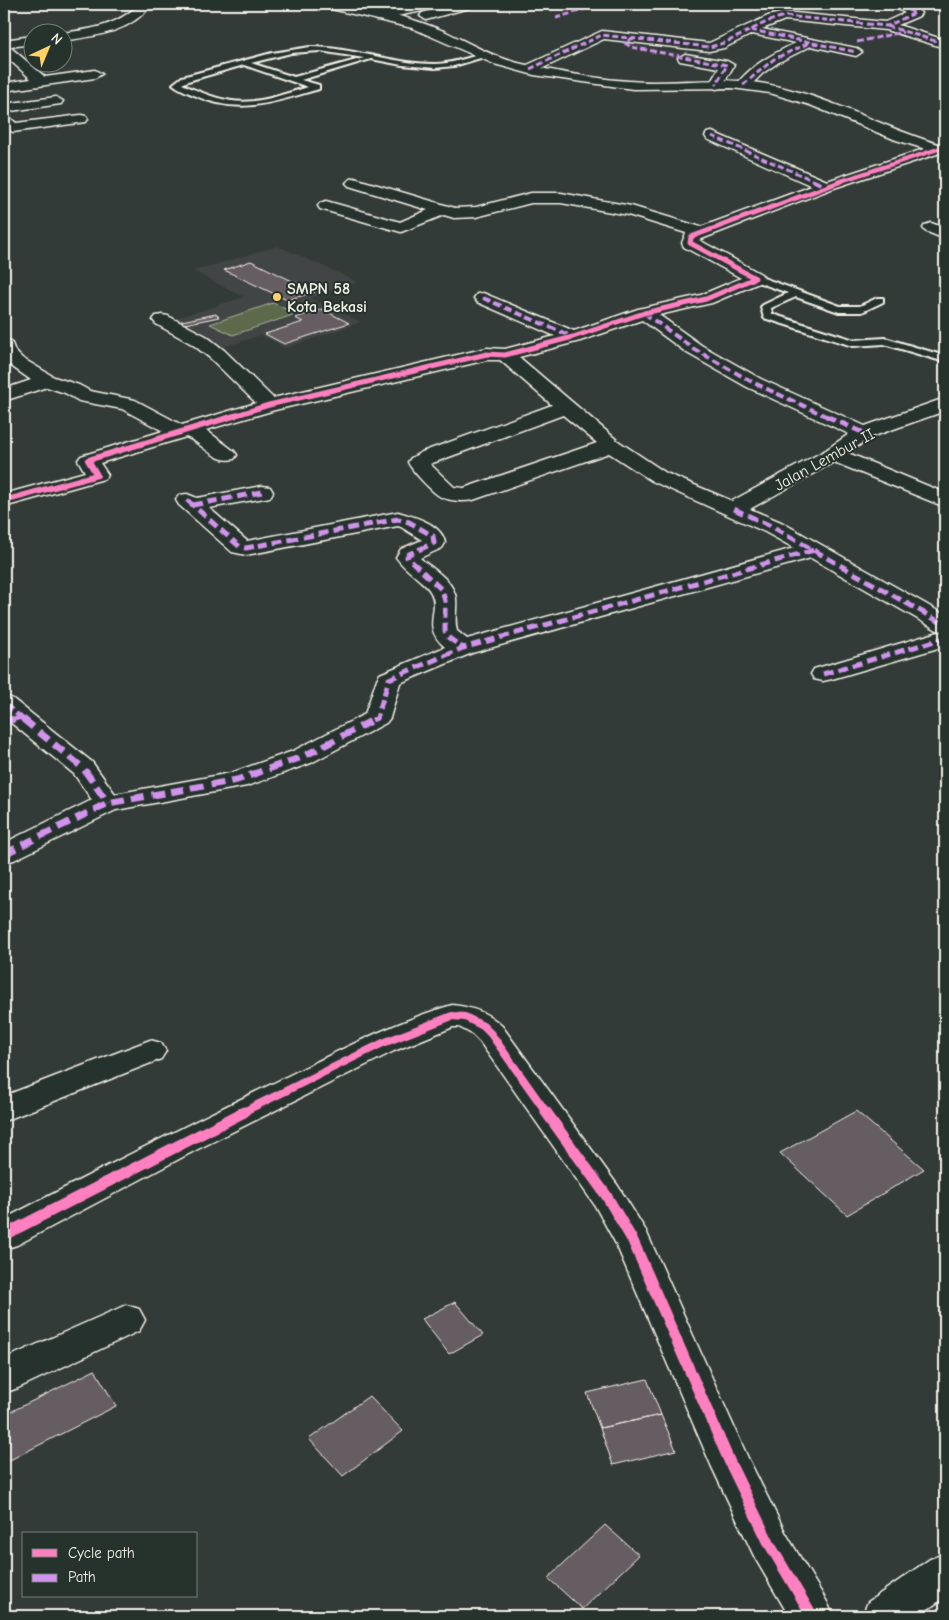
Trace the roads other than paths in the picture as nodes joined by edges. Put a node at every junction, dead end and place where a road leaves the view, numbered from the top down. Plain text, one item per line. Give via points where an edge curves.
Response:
1 (146, 4) edge
2 (327, 4) edge
3 (366, 4) edge
4 (442, 4) edge
5 (468, 4) edge
6 (896, 4) edge
7 (348, 9) junction
8 (376, 16) junction
9 (412, 25) junction
10 (887, 26) junction
11 (751, 30) junction
12 (906, 32) junction
13 (72, 35) edge
14 (633, 38) junction
15 (22, 41) edge
16 (72, 41) edge
17 (811, 42) junction
18 (4, 44) edge
19 (945, 44) edge
20 (80, 47) dead end
21 (4, 48) edge
22 (483, 56) junction
23 (372, 58) junction
24 (244, 63) junction
25 (530, 69) junction
26 (95, 74) dead end
27 (295, 79) junction
28 (42, 82) junction
29 (716, 85) junction
30 (743, 85) junction
31 (4, 87) edge
32 (56, 101) dead end
33 (4, 108) edge
34 (81, 119) dead end
35 (7, 126) edge
36 (712, 136) dead end
37 (943, 149) edge
38 (354, 183) dead end
39 (826, 186) junction
40 (326, 206) dead end
41 (443, 210) junction
42 (702, 233) junction
43 (755, 278) junction
44 (796, 294) junction
45 (483, 298) dead end
46 (880, 300) dead end
47 (644, 312) junction
48 (162, 320) dead end
49 (573, 337) junction
50 (4, 345) edge
51 (505, 355) junction
52 (945, 359) edge
53 (47, 381) junction
54 (4, 395) edge
55 (945, 404) edge
56 (269, 405) junction
57 (566, 407) junction
58 (183, 431) junction
59 (864, 433) junction
60 (611, 445) junction
61 (833, 454) junction
62 (227, 455) dead end
63 (262, 492) dead end
64 (4, 501) edge
65 (945, 501) edge
66 (734, 509) junction
67 (814, 550) junction
68 (945, 625) edge
69 (945, 638) edge
70 (463, 648) junction
71 (823, 674) dead end
72 (10, 714) edge
73 (108, 803) junction
74 (4, 854) edge
75 (150, 1050) dead end
76 (4, 1109) edge
77 (4, 1235) edge
78 (126, 1320) dead end
79 (4, 1377) edge
80 (945, 1573) edge
81 (812, 1616) edge
82 (883, 1616) edge

1 - 13 street via 114,29
2 - 7 street
3 - 7 lane
4 - 8 street
5 - 9 street via 420,18
6 - 10 street via 915,13
7 - 8 street
8 - 9 street
9 - 22 street
10 - 11 street via 785,16
10 - 12 street
11 - 14 street via 709,47
11 - 17 street
12 - 17 street via 857,47
12 - 19 street
14 - 25 street via 608,34 597,36
14 - 29 street via 626,44 727,65
15 - 18 street
16 - 20 street
17 - 30 street via 779,54
21 - 28 street
22 - 23 lane via 445,65
22 - 25 street
23 - 24 lane via 308,49
23 - 27 lane
24 - 27 lane
24 - 27 lane via 176,84 220,102 264,103 316,87
25 - 29 street via 624,85
26 - 28 street
28 - 31 street
29 - 30 street
30 - 37 street via 802,98 886,132
32 - 33 street
34 - 35 street
36 - 39 street
37 - 39 street
38 - 41 street
39 - 42 street
40 - 41 street via 401,227
41 - 42 street via 463,214 531,198 561,198 631,211
42 - 43 street via 691,237 690,243
43 - 44 lane
43 - 47 street via 706,299
44 - 46 lane via 839,309 862,309
44 - 52 lane via 766,307 767,316 853,343 885,342
45 - 49 street
47 - 49 street
47 - 59 street via 694,349 754,383
48 - 56 street via 217,354
49 - 51 street
50 - 53 street via 5,352 13,360
51 - 56 street via 487,354
51 - 57 street
53 - 54 street
53 - 58 street via 86,397 128,404
55 - 59 street, Jalan Lembur II
56 - 58 street
57 - 60 street
57 - 60 street via 429,456 418,462 419,465 447,492 465,495
58 - 62 street via 198,434
58 - 64 street via 88,460 97,475
59 - 61 street, Jalan Lembur II
60 - 66 street via 659,477
61 - 65 street
61 - 66 street, Jalan Lembur II
63 - 70 street via 190,503 240,547 246,548 398,519 422,529 433,536 434,544 407,557 442,590 445,602 443,627 447,635
66 - 67 street via 773,526
67 - 68 street
67 - 70 street
69 - 71 street
70 - 73 street via 389,679 377,718 302,758 237,780
72 - 73 street via 83,768
73 - 74 street
75 - 76 street
77 - 81 street via 184,1141 383,1043 452,1016 465,1017 491,1034 606,1195 633,1241 770,1545
78 - 79 street
80 - 82 street

